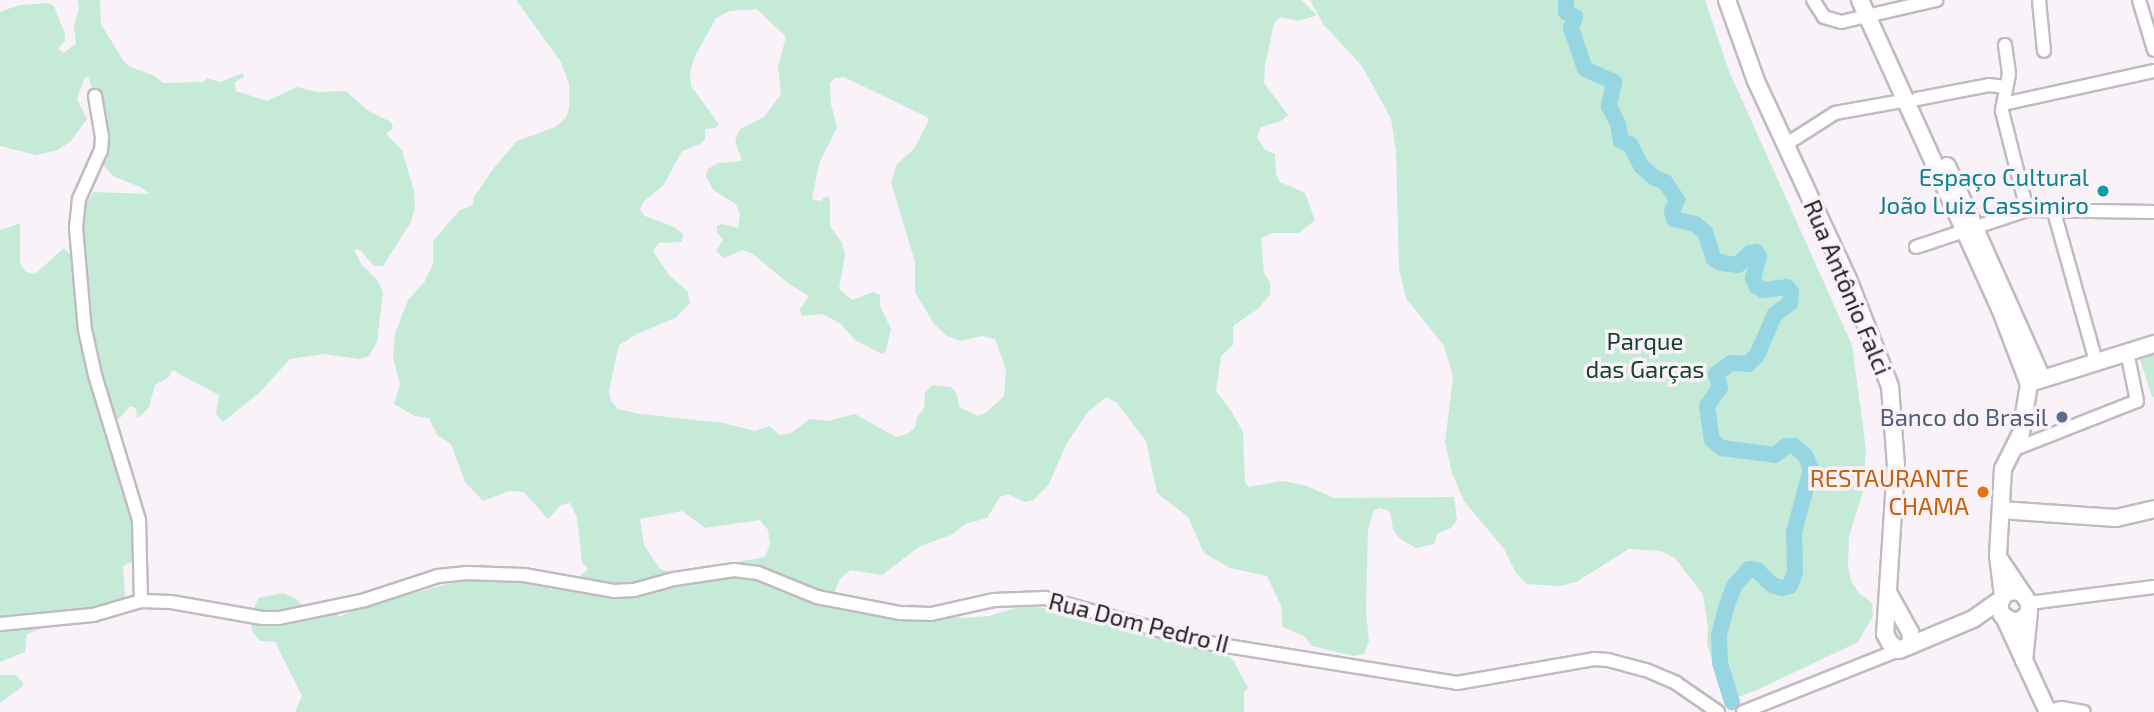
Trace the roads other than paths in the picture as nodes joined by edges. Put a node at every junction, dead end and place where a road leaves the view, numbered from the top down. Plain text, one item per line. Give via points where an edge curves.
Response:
1 (1727, 0) edge
2 (1813, 0) edge
3 (1860, 0) edge
4 (1936, 0) edge
5 (2039, 0) edge
6 (2139, 0) edge
7 (1872, 9) edge
8 (2005, 45) dead end
9 (2154, 50) edge
10 (2045, 51) dead end
11 (2154, 71) edge
12 (2005, 87) junction
13 (95, 96) dead end
14 (1912, 99) junction
15 (2003, 104) junction
16 (1786, 145) junction
17 (2027, 210) junction
18 (2054, 212) junction
19 (2154, 212) edge
20 (1969, 229) junction
21 (1916, 247) dead end
22 (2154, 344) edge
23 (2127, 352) junction
24 (2096, 361) junction
25 (2036, 381) junction
26 (2015, 449) junction
27 (2154, 509) edge
28 (2001, 510) junction
29 (1998, 555) junction
30 (2154, 587) edge
31 (1886, 590) junction
32 (141, 601) junction
33 (2026, 602) junction
34 (2002, 608) junction
35 (0, 624) edge
36 (1905, 624) junction
37 (1885, 634) junction
38 (1935, 635) junction
39 (1905, 648) junction
40 (2024, 664) junction
41 (1864, 665) junction
42 (1718, 712) edge
43 (1743, 712) edge
44 (2048, 712) edge
45 (2084, 712) edge

1 - 16 main road, Rua Antônio Falci via 1756,81
2 - 7 street via 1830,21
3 - 7 main road
4 - 7 street
5 - 10 street
6 - 9 street
7 - 14 main road
8 - 12 street via 2009,74
11 - 15 street
12 - 14 street via 1989,85
12 - 15 street
13 - 32 street via 101,150 79,199 76,228 85,330 139,520
14 - 16 street via 1835,113
14 - 20 main road
15 - 17 street
16 - 31 main road, Rua Antônio Falci via 1848,279 1890,386 1896,465
17 - 18 street
17 - 20 street
18 - 19 street
18 - 24 street
20 - 21 street
20 - 25 main road
22 - 23 main road
23 - 24 main road
23 - 26 street via 2137,401
24 - 25 main road
25 - 26 main road
26 - 28 main road via 2003,469
27 - 28 main road via 2116,518
28 - 29 main road
29 - 33 main road
29 - 34 main road
30 - 33 street
31 - 36 main road
31 - 37 main road, Rua Antônio Falci
32 - 35 street, Rua Dom Pedro II via 93,615
32 - 42 street, Rua Dom Pedro II via 279,618 389,593 438,576 524,575 614,591 734,570 758,572 817,597 900,613 932,614 994,600 1045,597 1202,642 1457,683 1608,660 1676,683
33 - 34 main road via 2010,592
33 - 34 main road via 2023,620 2014,622
33 - 40 main road
34 - 38 main road
34 - 40 main road
36 - 37 main road via 1891,627
36 - 38 main road
36 - 39 main road
37 - 39 main road via 1890,643
37 - 41 street
38 - 39 main road
39 - 41 street
40 - 44 main road
41 - 43 street
44 - 45 street via 2061,708

